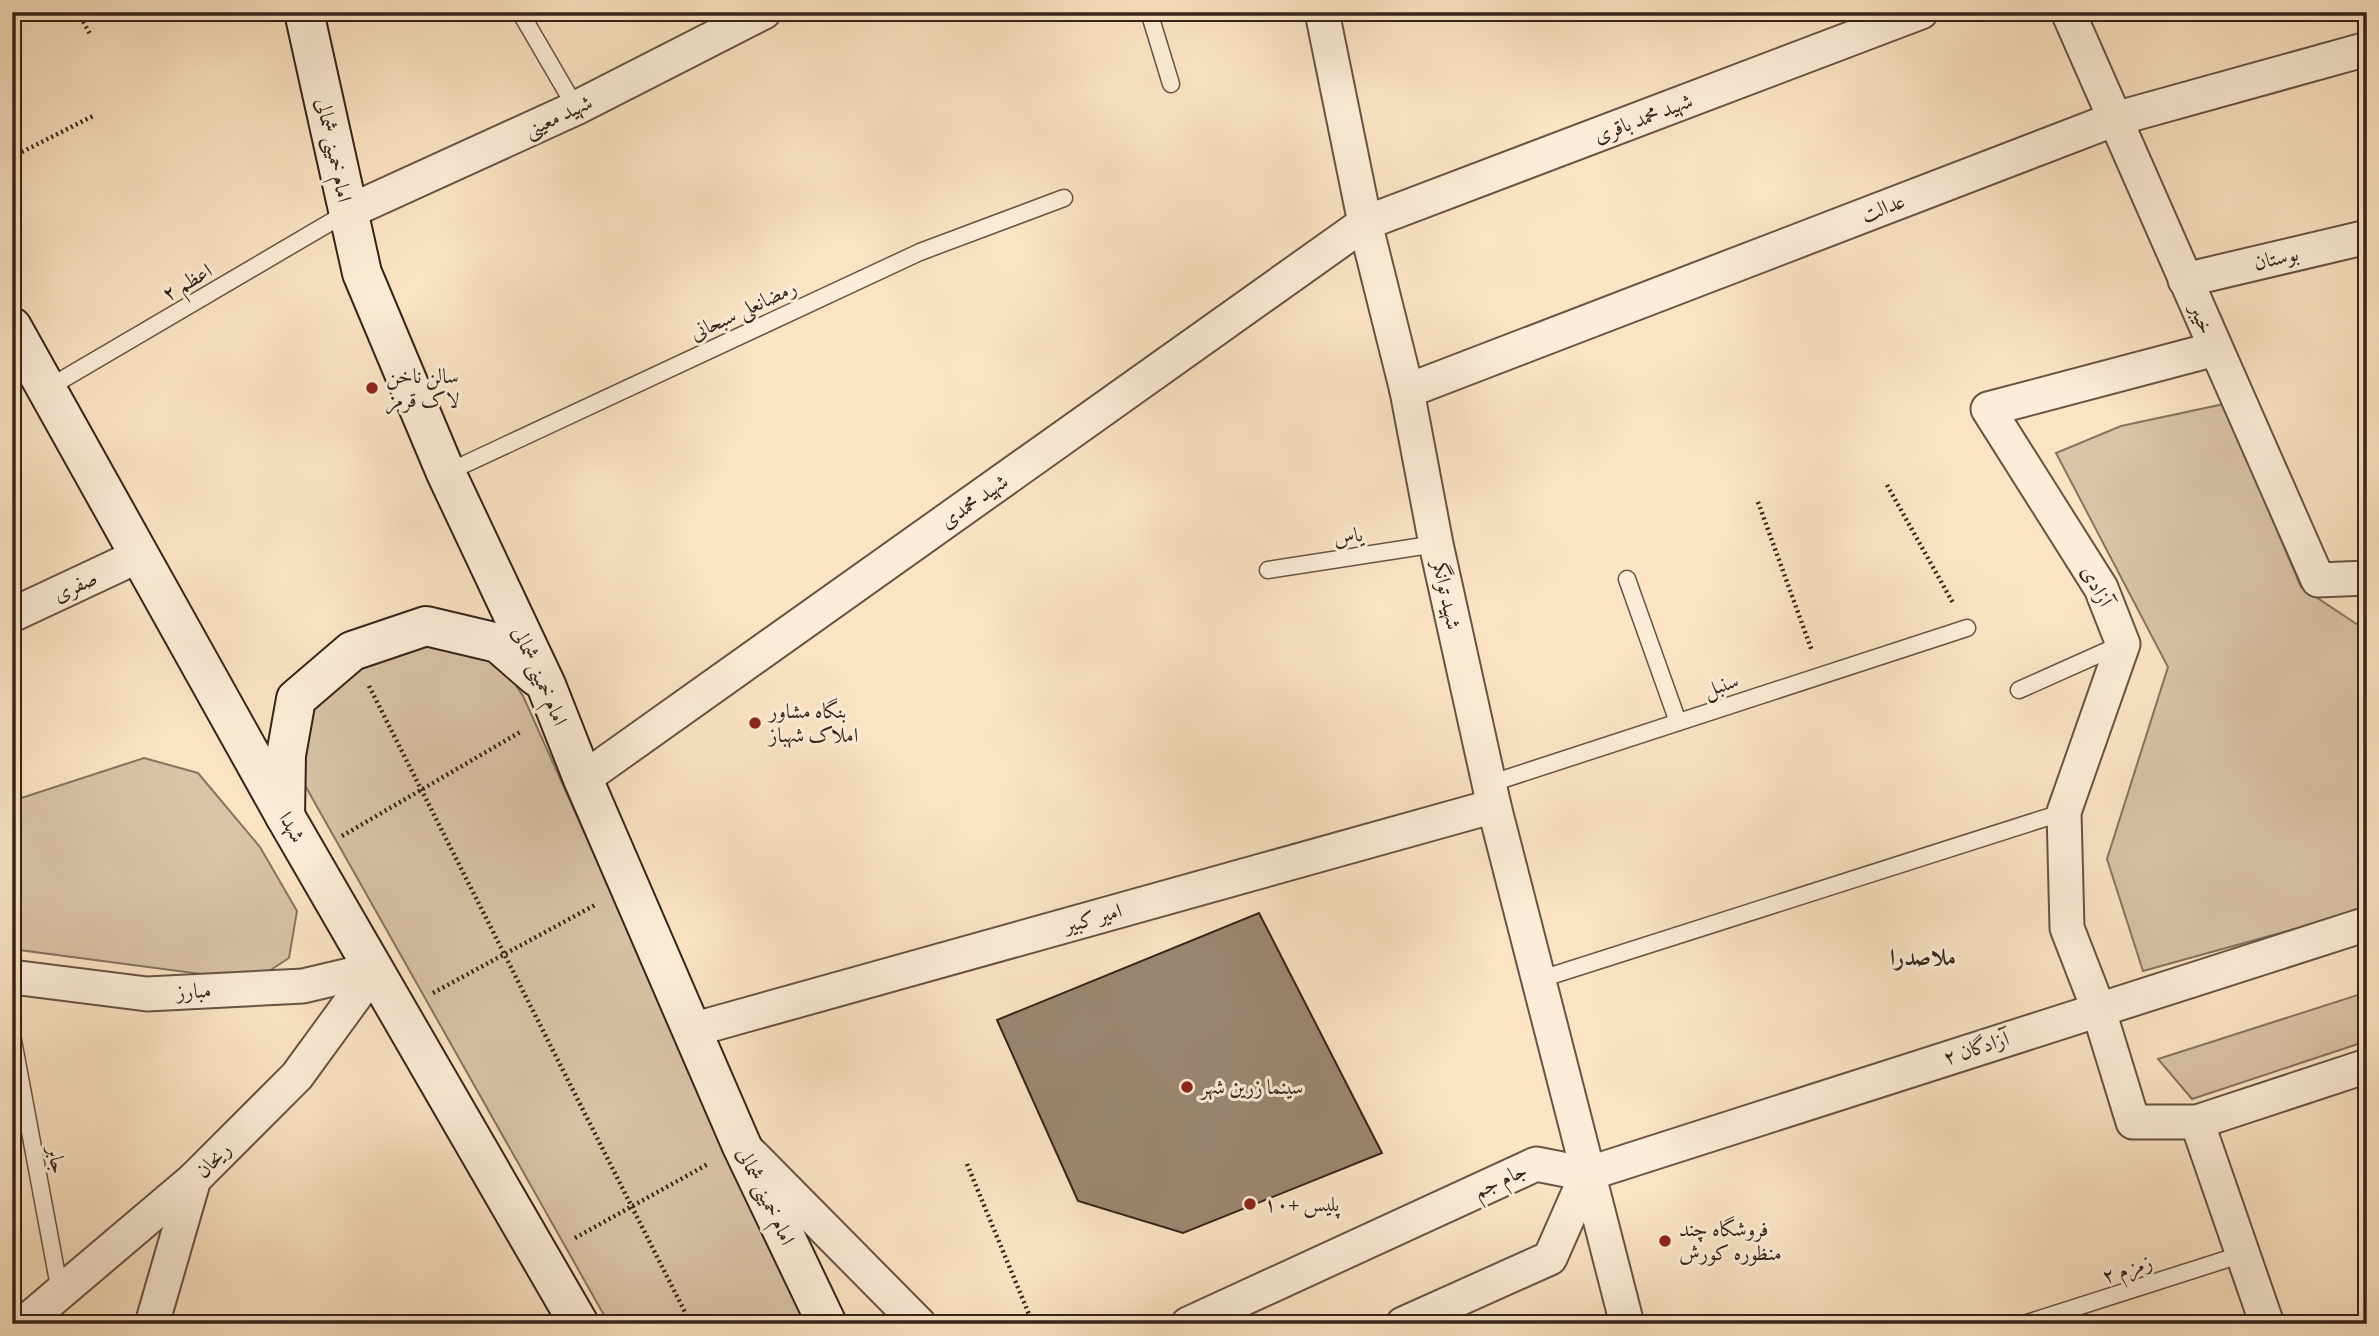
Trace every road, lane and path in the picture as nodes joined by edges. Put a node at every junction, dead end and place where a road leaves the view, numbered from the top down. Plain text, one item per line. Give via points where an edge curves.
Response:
1 (78, 12) edge
2 (304, 12) edge
3 (520, 12) edge
4 (765, 12) edge
5 (1149, 12) edge
6 (1322, 12) edge
7 (1920, 12) edge
8 (2068, 12) edge
9 (90, 34) dead end
10 (2367, 49) edge
11 (1171, 84) dead end
12 (576, 108) junction
13 (95, 114) dead end
14 (2115, 119) junction
15 (12, 157) edge
16 (1064, 198) dead end
17 (348, 212) junction
18 (1365, 223) junction
19 (2367, 237) edge
20 (2185, 280) junction
21 (15, 337) edge
22 (2215, 349) junction
23 (48, 388) junction
24 (1407, 391) junction
25 (446, 473) junction
26 (1887, 485) dead end
27 (1758, 502) dead end
28 (1436, 544) junction
29 (138, 556) junction
30 (1268, 570) dead end
31 (2367, 578) edge
32 (1628, 579) dead end
33 (12, 615) edge
34 (1967, 628) joint
35 (2123, 644) junction
36 (352, 650) junction
37 (1821, 674) junction
38 (2019, 690) dead end
39 (551, 698) junction
40 (1678, 722) junction
41 (583, 779) junction
42 (423, 791) junction
43 (1491, 795) junction
44 (2064, 812) junction
45 (285, 816) junction
46 (308, 855) junction
47 (629, 886) junction
48 (2367, 924) edge
49 (505, 955) junction
50 (374, 970) junction
51 (12, 977) edge
52 (1541, 979) junction
53 (2098, 1008) junction
54 (399, 1011) junction
55 (692, 1030) junction
56 (12, 1035) edge
57 (2367, 1066) edge
58 (2197, 1122) junction
59 (741, 1144) junction
60 (967, 1164) dead end
61 (1587, 1174) junction
62 (194, 1179) junction
63 (633, 1208) junction
64 (2243, 1254) junction
65 (540, 1256) junction
66 (60, 1292) junction
67 (23, 1324) edge
68 (152, 1324) edge
69 (579, 1324) edge
70 (691, 1324) edge
71 (827, 1324) edge
72 (919, 1324) edge
73 (1033, 1324) edge
74 (1188, 1324) edge
75 (1403, 1324) edge
76 (1627, 1324) edge
77 (2024, 1324) edge
78 (2267, 1324) edge

1 - 9 path
2 - 17 main road, امام خمینی شمالی
3 - 12 lane
4 - 12 street, شهید معینی
5 - 11 lane
6 - 18 street, شهید توانگر
7 - 18 street, شهید محمد باقری
8 - 14 street, خیبر
10 - 14 street, عدالت
12 - 17 street, شهید معینی
13 - 15 path
14 - 20 street, خیبر
14 - 24 street, عدالت
16 - 25 lane, رمضانعلی سبحانی via 920,252
17 - 23 lane, اعظم ۲
17 - 25 main road, امام خمینی شمالی via 362,273
18 - 24 street, شهید توانگر
18 - 41 street, شهید محمدی
19 - 20 street, بوستان
20 - 22 street, خیبر
21 - 23 main road, شهدا
22 - 31 street, خیبر via 2318,580
22 - 35 street, آزادی via 1988,409 2101,588
23 - 29 main road, شهدا
24 - 28 street, شهید توانگر
25 - 39 main road, امام خمینی شمالی
26 - 34 path
27 - 37 path
28 - 30 lane, یاس
28 - 43 street, شهید توانگر
29 - 33 street, صفری
29 - 45 main road, شهدا
32 - 40 lane
34 - 37 lane, سنبل
35 - 38 lane
35 - 44 street
36 - 39 main road via 426,626 498,643
36 - 42 path
36 - 45 main road via 296,699 286,755
37 - 40 lane, سنبل
39 - 41 main road, امام خمینی شمالی
39 - 42 path
40 - 43 lane, سنبل
41 - 47 main road, امام خمینی شمالی
42 - 46 path
42 - 49 path
43 - 52 street, شهید توانگر
43 - 55 street, امیر کبیر
44 - 52 lane
44 - 53 street via 2067,928
45 - 46 main road, شهدا
46 - 50 main road, شهدا
47 - 49 path
47 - 55 main road, امام خمینی شمالی
48 - 53 street, آزادگان ۲
49 - 54 path
49 - 63 path
50 - 51 street, مبارز via 303,986 147,994
50 - 54 main road, شهدا
50 - 62 street, ریحان via 297,1076
52 - 61 street, شهید توانگر
53 - 58 street via 2133,1122
53 - 61 street, آزادگان ۲
54 - 65 main road, شهدا
55 - 59 main road, امام خمینی شمالی
56 - 66 lane, جابر
57 - 58 street
58 - 64 street
59 - 63 path
59 - 71 main road, امام خمینی شمالی
59 - 72 street
60 - 73 path
61 - 74 street, جام جم via 1536,1164
61 - 75 street via 1550,1258
61 - 76 street, شهید توانگر
62 - 66 street, ریحان
62 - 68 street
63 - 65 path
63 - 70 path
64 - 77 lane, زمزم ۲
64 - 78 street
65 - 69 main road, شهدا
66 - 67 street, ریحان

